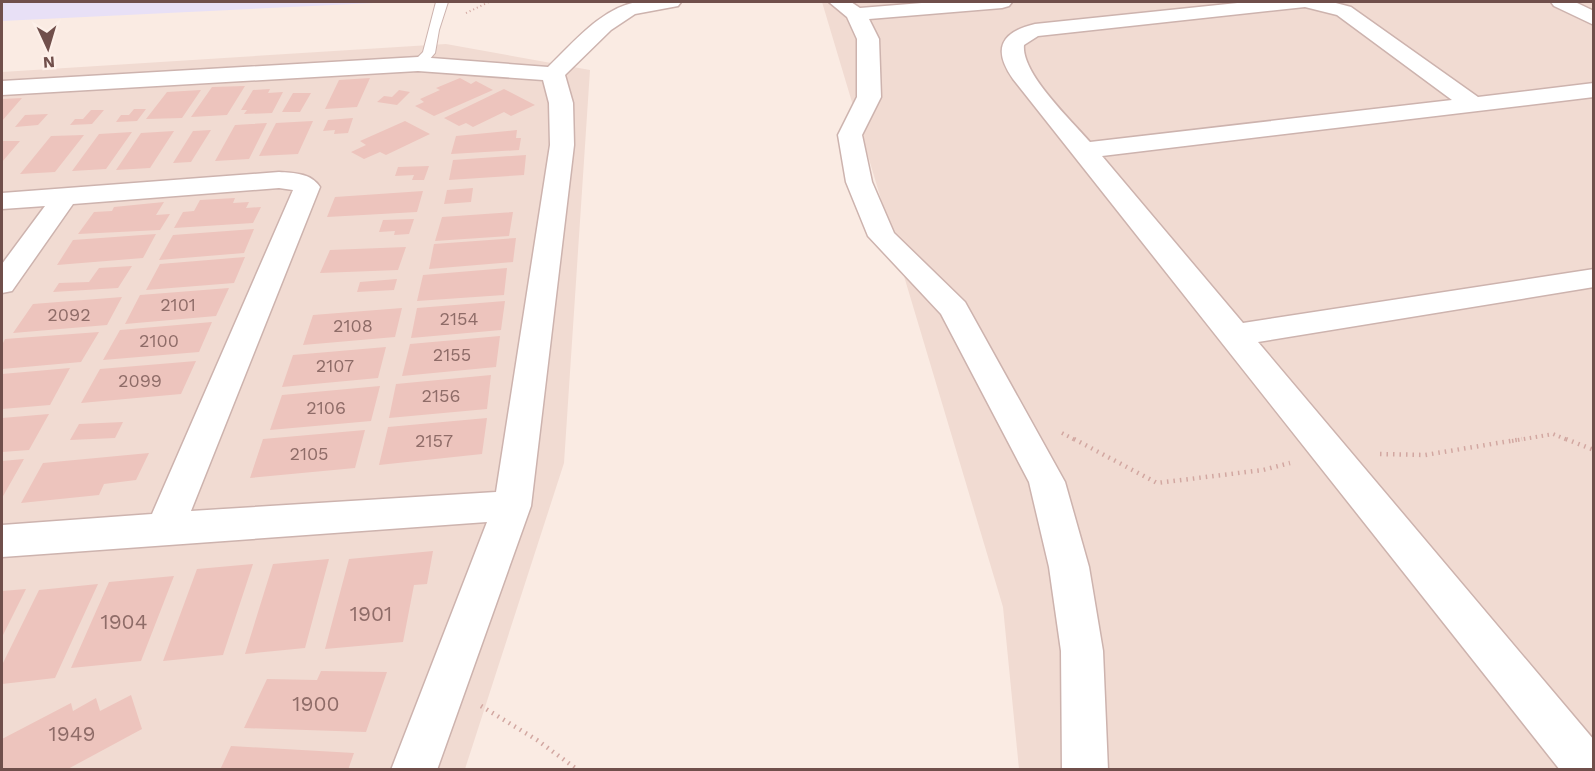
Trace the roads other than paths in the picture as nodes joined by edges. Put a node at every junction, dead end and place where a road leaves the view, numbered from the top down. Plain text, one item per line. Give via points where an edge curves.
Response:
1 (442, 2) edge
2 (671, 2) edge
3 (1002, 2) edge
4 (1300, 2) edge
5 (1311, 2) edge
6 (1561, 2) edge
7 (847, 8) edge
8 (1593, 19) edge
9 (418, 64) junction
10 (553, 74) junction
11 (2, 88) edge
12 (1593, 90) edge
13 (1473, 104) junction
14 (1085, 150) junction
15 (64, 198) junction
16 (2, 201) edge
17 (1593, 278) edge
18 (2, 284) edge
19 (1235, 335) junction
20 (512, 506) junction
21 (165, 528) junction
22 (2, 541) edge
23 (414, 770) edge
24 (1085, 770) edge
25 (1589, 770) edge

1 - 9 lane via 429,53
2 - 10 street via 629,9 604,26
3 - 7 street
4 - 14 street via 1023,34 1013,43 1012,54 1021,74
5 - 13 street via 1344,11
6 - 8 street
7 - 24 street via 868,39 869,97 850,135 859,182 882,236 954,309 1047,482 1069,567 1082,651
9 - 10 street
9 - 11 street
10 - 20 street via 561,104 562,145
12 - 13 street
13 - 14 street
14 - 19 street
15 - 16 street
15 - 18 street
15 - 21 street via 279,180 296,181 308,187
17 - 19 street
19 - 25 street
20 - 21 street
20 - 23 street
21 - 22 street

